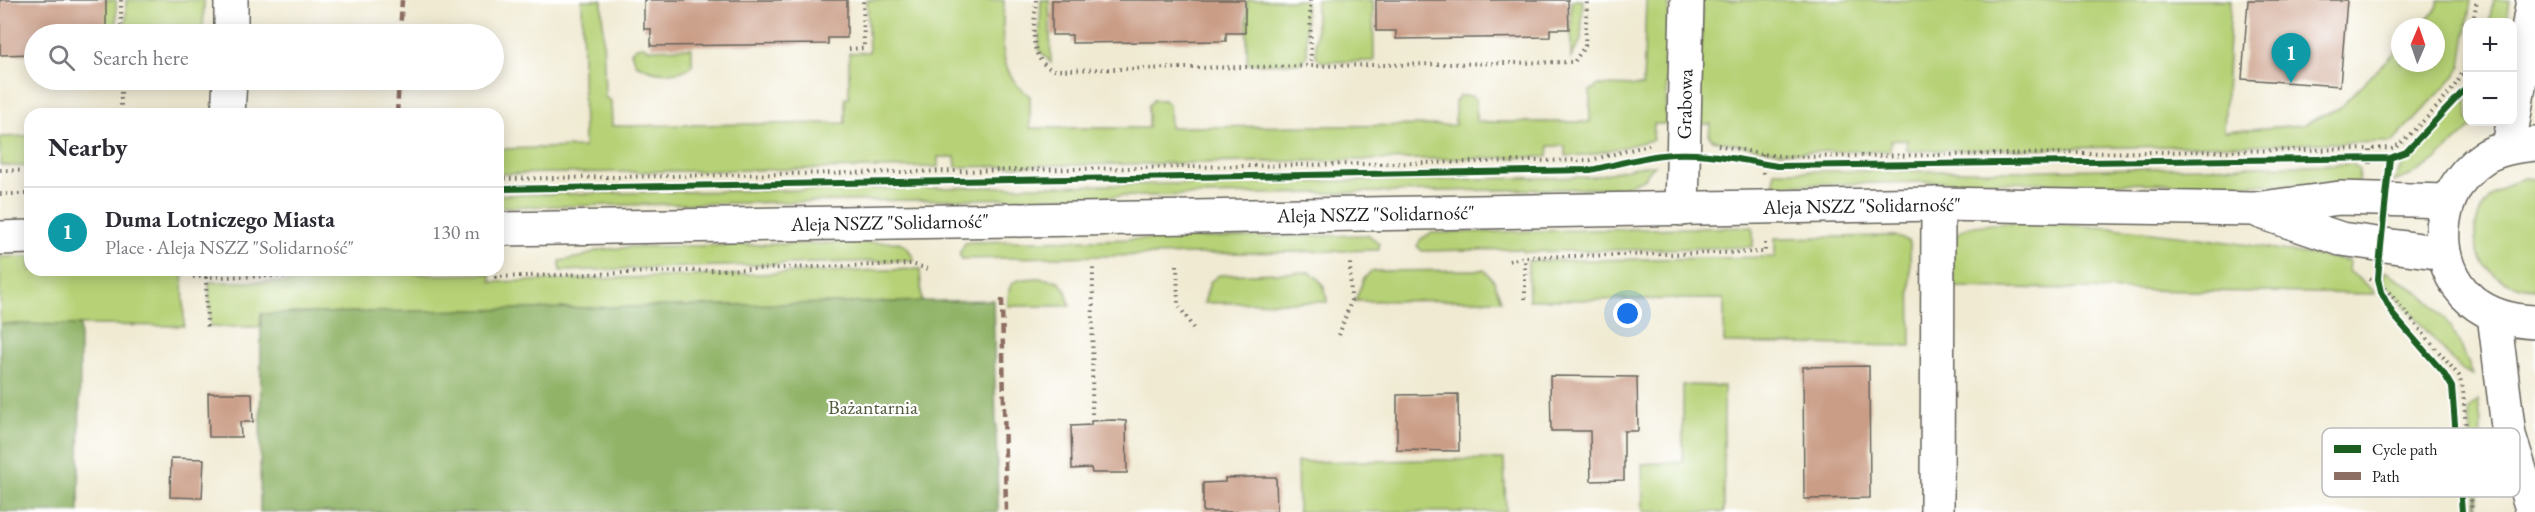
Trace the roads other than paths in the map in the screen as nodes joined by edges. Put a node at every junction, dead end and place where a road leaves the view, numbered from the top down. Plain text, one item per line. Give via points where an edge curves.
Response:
1 (231, 0) edge
2 (1687, 0) edge
3 (2533, 0) edge
4 (231, 24) edge
5 (229, 90) edge
6 (228, 108) edge
7 (2522, 145) edge
8 (2447, 201) junction
9 (1938, 204) junction
10 (1682, 208) junction
11 (2254, 209) junction
12 (504, 229) edge
13 (24, 237) edge
14 (0, 238) edge
15 (2443, 253) junction
16 (2494, 315) junction
17 (2535, 322) edge
18 (2507, 428) edge
19 (2520, 472) edge
20 (1937, 512) edge
21 (2533, 512) edge

1 - 4 street
2 - 10 street, Grabowa
3 - 7 street
5 - 6 street
7 - 8 street via 2483,158 2462,177
8 - 11 street, Aleja NSZZ "Solidarność" via 2340,198
8 - 15 street
9 - 10 street, Aleja NSZZ "Solidarność"
9 - 11 street, Aleja NSZZ "Solidarność"
9 - 20 street
10 - 12 street, Aleja NSZZ "Solidarność"
11 - 15 street, Aleja NSZZ "Solidarność" via 2342,239
13 - 14 street
15 - 16 street via 2454,278 2471,300
16 - 17 street via 2517,322
16 - 18 street
19 - 21 street

